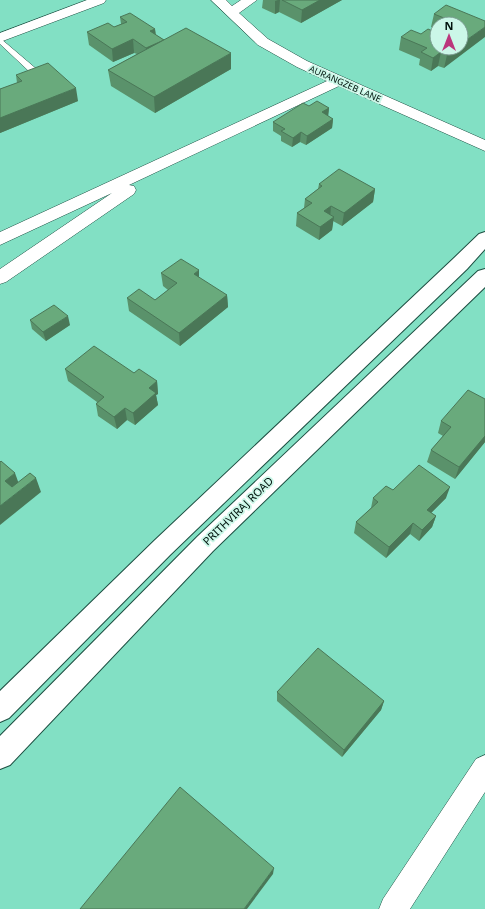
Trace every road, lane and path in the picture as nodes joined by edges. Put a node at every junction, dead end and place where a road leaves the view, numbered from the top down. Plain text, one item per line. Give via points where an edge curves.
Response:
1 (100, 0) edge
2 (218, 0) edge
3 (250, 0) edge
4 (230, 12) junction
5 (0, 39) edge
6 (37, 74) edge
7 (338, 81) junction
8 (485, 146) edge
9 (179, 155) junction
10 (485, 238) edge
11 (0, 239) edge
12 (485, 276) edge
13 (0, 278) edge
14 (0, 709) edge
15 (0, 755) edge
16 (485, 768) edge
17 (393, 909) edge

1 - 5 street
2 - 4 street, AURANGZEB LANE
3 - 4 street
4 - 7 street, AURANGZEB LANE via 263,42
5 - 6 lane
7 - 8 street, AURANGZEB LANE
7 - 9 street
9 - 11 street
9 - 13 street
10 - 14 main road via 162,548
12 - 15 main road, PRITHVIRAJ ROAD via 205,544
16 - 17 street

